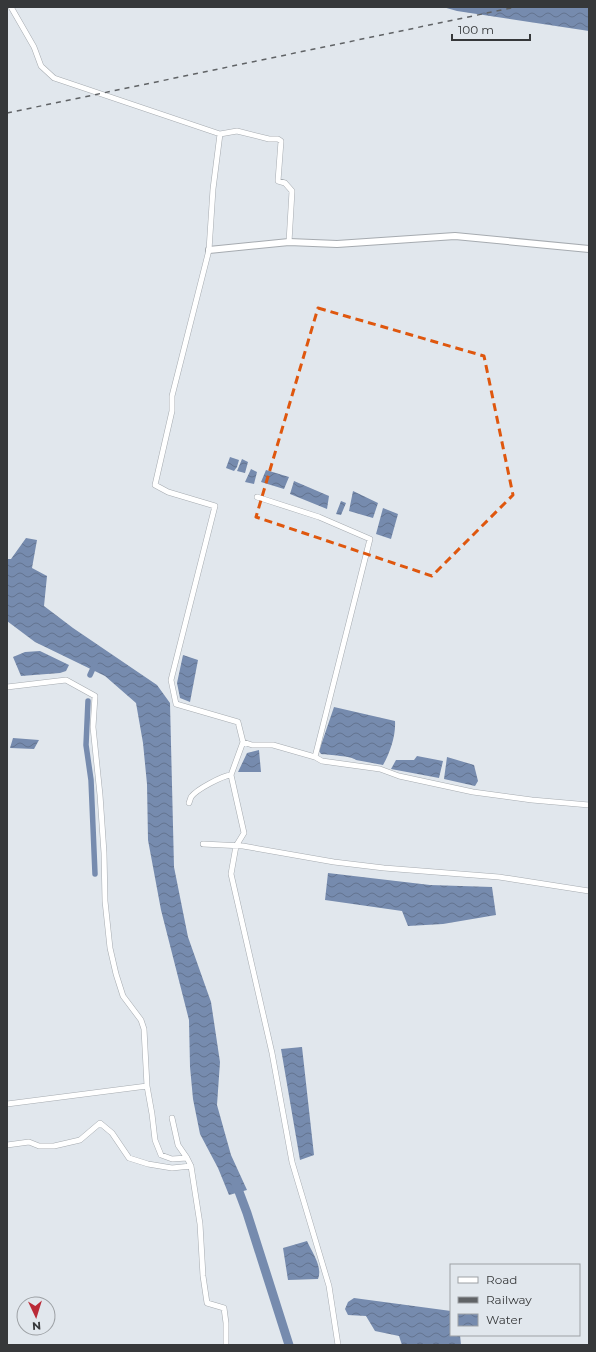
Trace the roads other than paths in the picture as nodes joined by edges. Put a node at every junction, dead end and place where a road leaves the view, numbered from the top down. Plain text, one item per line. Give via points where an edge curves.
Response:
1 (11, 7) edge
2 (220, 134) junction
3 (289, 242) junction
4 (589, 249) edge
5 (209, 250) junction
6 (257, 497) dead end
7 (7, 687) edge
8 (242, 742) junction
9 (315, 758) junction
10 (231, 775) junction
11 (189, 803) dead end
12 (589, 805) edge
13 (203, 844) dead end
14 (236, 846) junction
15 (589, 891) edge
16 (147, 1086) junction
17 (7, 1104) edge
18 (172, 1118) dead end
19 (7, 1145) edge
20 (187, 1158) junction
21 (191, 1166) junction
22 (226, 1345) edge
23 (338, 1345) edge

1 - 2 street via 34,47 41,66 54,78
2 - 3 street via 237,131 280,141 278,181 285,183 292,191
2 - 5 street
3 - 4 street via 337,244 455,236
3 - 5 street
5 - 8 street via 172,396 172,411 155,485 168,492 215,506 171,680 176,704 238,722
6 - 9 street via 319,517 370,540
7 - 16 street via 66,680 95,696 93,726 110,948 123,996 141,1020 144,1029
8 - 9 street via 252,745 273,745
8 - 10 street
9 - 12 street via 380,769 399,776 473,792
10 - 11 street via 204,787 191,797
10 - 14 street via 244,833
13 - 14 street
14 - 15 street via 341,863 498,877
14 - 23 street via 231,874 272,1053 292,1162 329,1286
16 - 17 street
16 - 20 street via 155,1140 161,1155 172,1159
18 - 20 street via 178,1145
19 - 21 street via 30,1142 40,1146 61,1145 80,1140 100,1123 112,1133 129,1158 172,1168
20 - 21 street
21 - 22 street via 200,1224 207,1303 224,1308

